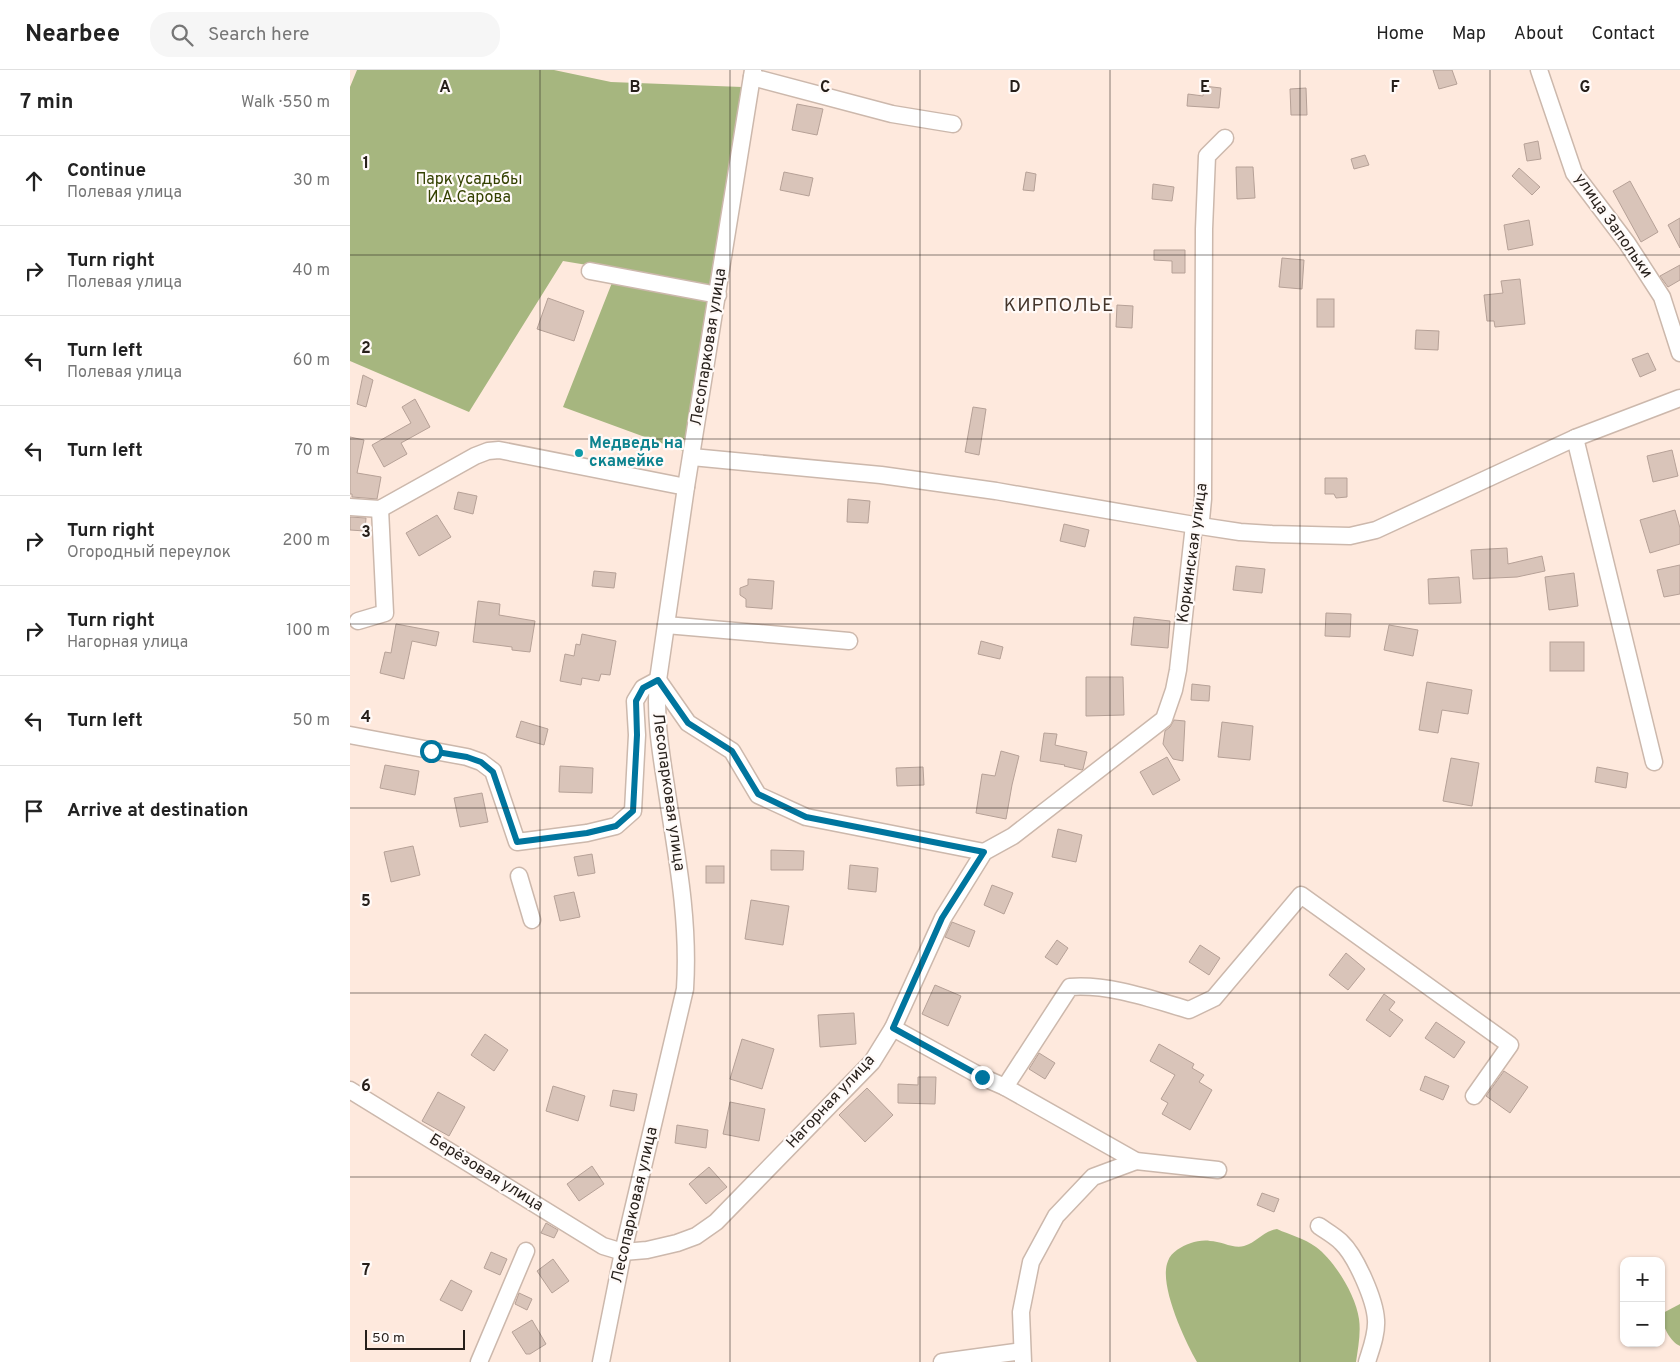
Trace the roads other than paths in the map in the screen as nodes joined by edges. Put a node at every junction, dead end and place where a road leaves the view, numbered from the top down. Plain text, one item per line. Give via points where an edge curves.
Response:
1 (1539, 70) edge
2 (752, 74) edge
3 (953, 124) dead end
4 (1225, 138) dead end
5 (590, 272) dead end
6 (718, 295) junction
7 (1680, 353) edge
8 (1680, 398) edge
9 (1575, 438) junction
10 (692, 457) junction
11 (686, 487) junction
12 (350, 508) edge
13 (380, 509) junction
14 (1194, 525) junction
15 (358, 621) dead end
16 (666, 625) junction
17 (849, 641) dead end
18 (658, 680) junction
19 (350, 735) edge
20 (1654, 762) dead end
21 (984, 852) junction
22 (519, 876) dead end
23 (532, 920) dead end
24 (893, 1028) junction
25 (1005, 1087) junction
26 (350, 1090) edge
27 (1474, 1096) dead end
28 (1136, 1161) junction
29 (1218, 1170) dead end
30 (1319, 1226) dead end
31 (526, 1251) dead end
32 (624, 1252) junction
33 (1022, 1357) edge
34 (479, 1362) edge
35 (601, 1362) edge
36 (942, 1362) edge
37 (1367, 1362) edge

1 - 7 street, улица Запольки via 1574,173 1628,243 1662,297
2 - 3 street via 892,114
2 - 6 street, Лесопарковая улица
4 - 14 street, Коркинская улица via 1207,156 1203,499 1201,520
5 - 6 street
6 - 10 street, Лесопарковая улица
8 - 9 street
9 - 14 street via 1376,530 1350,536 1272,534
9 - 20 street
10 - 11 street, Лесопарковая улица
10 - 14 street via 996,490
11 - 13 street via 499,450 475,456
11 - 16 street, Лесопарковая улица
12 - 13 street
13 - 15 street via 386,613
14 - 21 street, Коркинская улица via 1178,670 1164,719 1013,836
16 - 17 street
16 - 18 street, Лесопарковая улица
18 - 19 street via 643,688 636,701 633,811 616,826 587,833 517,842 493,772 481,762
18 - 21 street via 688,723 732,751 758,794 806,817
18 - 32 street, Лесопарковая улица via 656,704 660,746 684,904 686,979
21 - 24 street, Нагорная улица via 942,918
22 - 23 street
24 - 25 street
24 - 32 street, Нагорная улица via 872,1062 716,1222 696,1236 677,1243
25 - 27 street via 1070,987 1087,986 1135,995 1189,1010 1214,998 1301,895 1510,1045
25 - 28 street
26 - 32 street, Берёзовая улица via 603,1246
28 - 29 street
28 - 33 street via 1094,1177 1056,1216 1031,1262 1021,1312
30 - 37 street via 1342,1242 1370,1294 1376,1320
31 - 34 street
32 - 35 street, Лесопарковая улица
33 - 36 street

